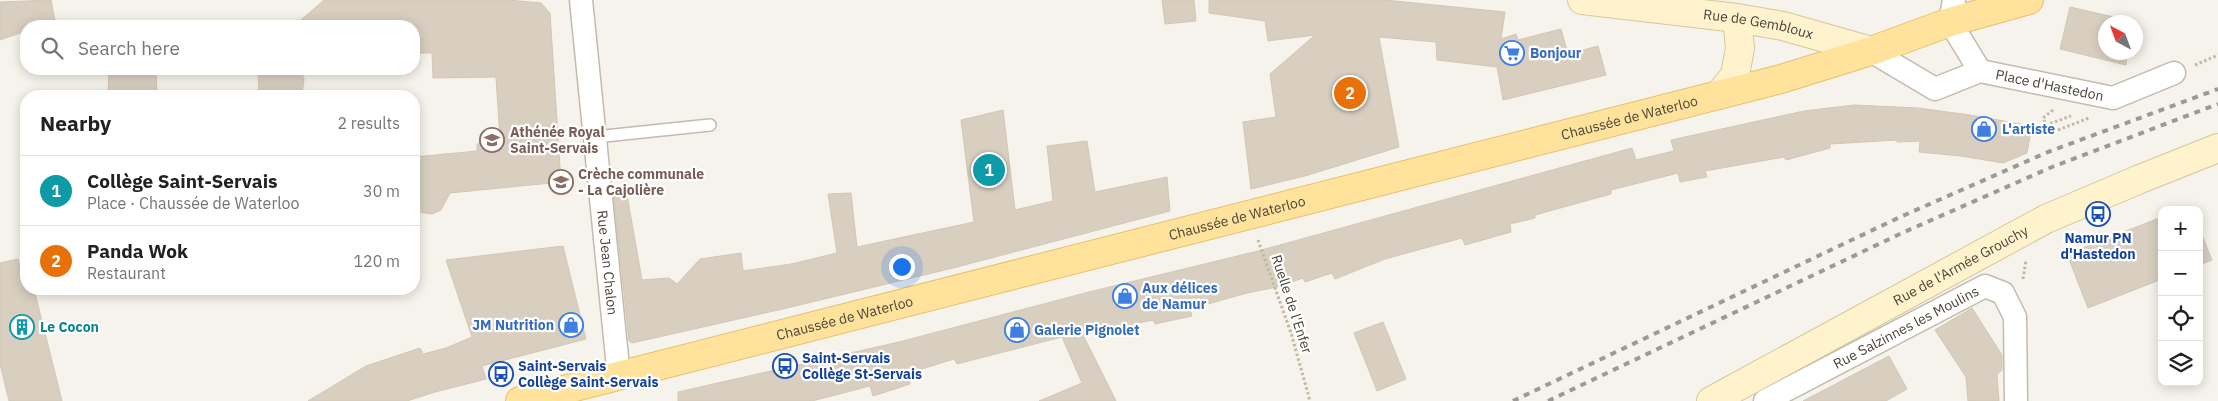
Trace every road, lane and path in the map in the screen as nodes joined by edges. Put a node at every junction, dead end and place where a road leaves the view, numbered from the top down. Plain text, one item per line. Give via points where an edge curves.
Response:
1 (581, 0) edge
2 (1582, 0) edge
3 (1984, 0) edge
4 (2029, 0) edge
5 (1952, 11) edge
6 (1737, 18) junction
7 (1871, 51) junction
8 (1980, 71) junction
9 (2174, 73) dead end
10 (1719, 95) junction
11 (2078, 113) dead end
12 (2097, 115) dead end
13 (710, 125) dead end
14 (2046, 125) dead end
15 (2058, 130) dead end
16 (595, 137) junction
17 (2218, 148) edge
18 (1250, 216) junction
19 (2020, 234) junction
20 (2015, 317) junction
21 (619, 377) junction
22 (520, 401) edge
23 (1310, 401) edge
24 (1711, 401) edge
25 (1764, 401) edge
26 (2016, 401) edge

1 - 16 street, Rue Jean Chalon
2 - 6 street, Rue de Gembloux
3 - 5 main road
4 - 5 main road
5 - 7 main road, Chaussée de Waterloo
5 - 8 street, Place d'Hastedon
6 - 7 street, Rue de Gembloux via 1783,26
6 - 10 street via 1740,48 1735,75
7 - 8 street, Place d'Hastedon via 1935,89
7 - 10 main road, Chaussée de Waterloo
8 - 9 street, Place d'Hastedon via 2113,98
10 - 18 main road, Chaussée de Waterloo
11 - 14 path
12 - 15 path
13 - 16 lane
16 - 21 street, Rue Jean Chalon
17 - 19 street, Rue de l'Armée Grouchy via 2080,204
18 - 21 main road, Chaussée de Waterloo
18 - 23 path, Ruelle de l'Enfer via 1291,333
19 - 20 path via 2028,250 2021,304
19 - 24 street, Rue de l'Armée Grouchy
20 - 25 street, Rue Salzinnes les Moulins via 2003,293 1984,286
20 - 26 street, Rue Salzinnes les Moulins
21 - 22 main road, Chaussée de Waterloo

